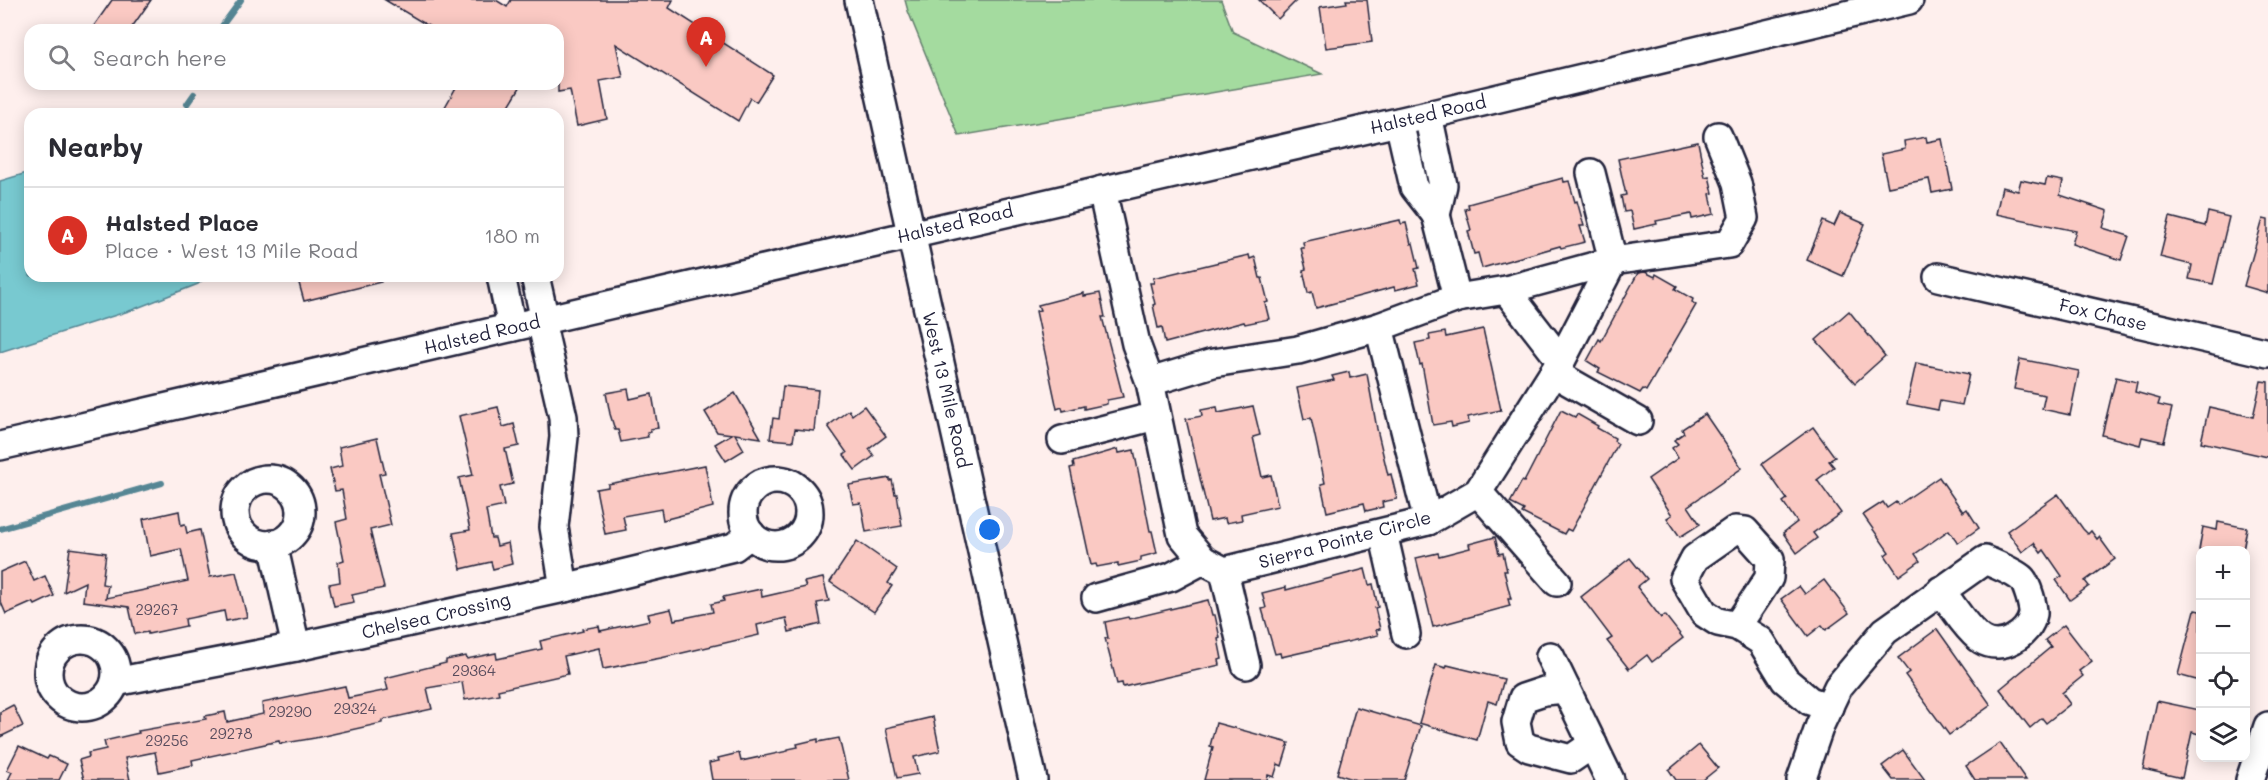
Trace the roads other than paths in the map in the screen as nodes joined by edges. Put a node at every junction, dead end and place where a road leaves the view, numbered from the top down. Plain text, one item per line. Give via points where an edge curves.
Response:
1 (859, 0) edge
2 (1909, 0) edge
3 (1428, 115) junction
4 (1399, 122) junction
5 (1718, 136) dead end
6 (1591, 173) dead end
7 (1102, 190) junction
8 (1436, 214) junction
9 (912, 234) junction
10 (1613, 261) junction
11 (1938, 277) dead end
12 (502, 282) edge
13 (537, 282) edge
14 (1506, 290) junction
15 (1457, 298) junction
16 (543, 320) junction
17 (512, 327) junction
18 (1379, 327) junction
19 (2268, 353) edge
20 (1557, 367) junction
21 (1150, 382) junction
22 (1156, 416) junction
23 (1638, 421) dead end
24 (1062, 440) dead end
25 (0, 446) edge
26 (1478, 492) junction
27 (1428, 521) junction
28 (1383, 533) junction
29 (751, 534) dead end
30 (273, 544) dead end
31 (1213, 566) junction
32 (1557, 582) dead end
33 (564, 588) junction
34 (1941, 590) dead end
35 (1096, 598) dead end
36 (1737, 626) dead end
37 (1406, 634) dead end
38 (296, 647) junction
39 (1550, 656) dead end
40 (1246, 665) dead end
41 (115, 682) dead end
42 (1566, 689) junction
43 (1829, 707) junction
44 (2268, 726) edge
45 (1593, 744) junction
46 (1803, 776) edge
47 (1033, 780) edge
48 (1610, 780) edge
49 (2250, 780) edge

1 - 9 street, West 13 Mile Road
2 - 3 street, Halsted Road
3 - 4 street, Halsted Road
3 - 8 street via 1443,185
4 - 7 street, Halsted Road
4 - 8 street via 1414,187
5 - 10 street via 1737,183 1744,218 1729,244
6 - 10 street
7 - 9 street, Halsted Road
7 - 21 street via 1136,344
8 - 15 street
9 - 16 street, Halsted Road
9 - 47 street, West 13 Mile Road
10 - 14 street
10 - 20 street, Sierra Pointe Circle
11 - 19 street, Fox Chase
12 - 17 street
13 - 16 street
14 - 15 street
14 - 20 street
15 - 18 street
16 - 17 street, Halsted Road
16 - 33 street via 563,417 554,526
17 - 25 street, Halsted Road
18 - 21 street via 1298,350 1213,363
18 - 27 street
20 - 23 street
20 - 26 street, Sierra Pointe Circle
21 - 22 street
22 - 24 street
22 - 31 street via 1182,535
26 - 27 street, Sierra Pointe Circle
26 - 32 street
27 - 28 street, Sierra Pointe Circle
28 - 31 street, Sierra Pointe Circle
28 - 37 street
29 - 33 street, Chelsea Crossing via 734,547
30 - 38 street
31 - 35 street, Sierra Pointe Circle
31 - 40 street
33 - 38 street, Chelsea Crossing
34 - 43 street via 1884,631 1838,687
36 - 43 street via 1761,641 1785,680 1810,700
38 - 41 street, Chelsea Crossing
39 - 42 street
42 - 45 street
42 - 45 street via 1523,698 1516,722 1520,742 1571,759
43 - 46 street
44 - 49 street
45 - 48 street

